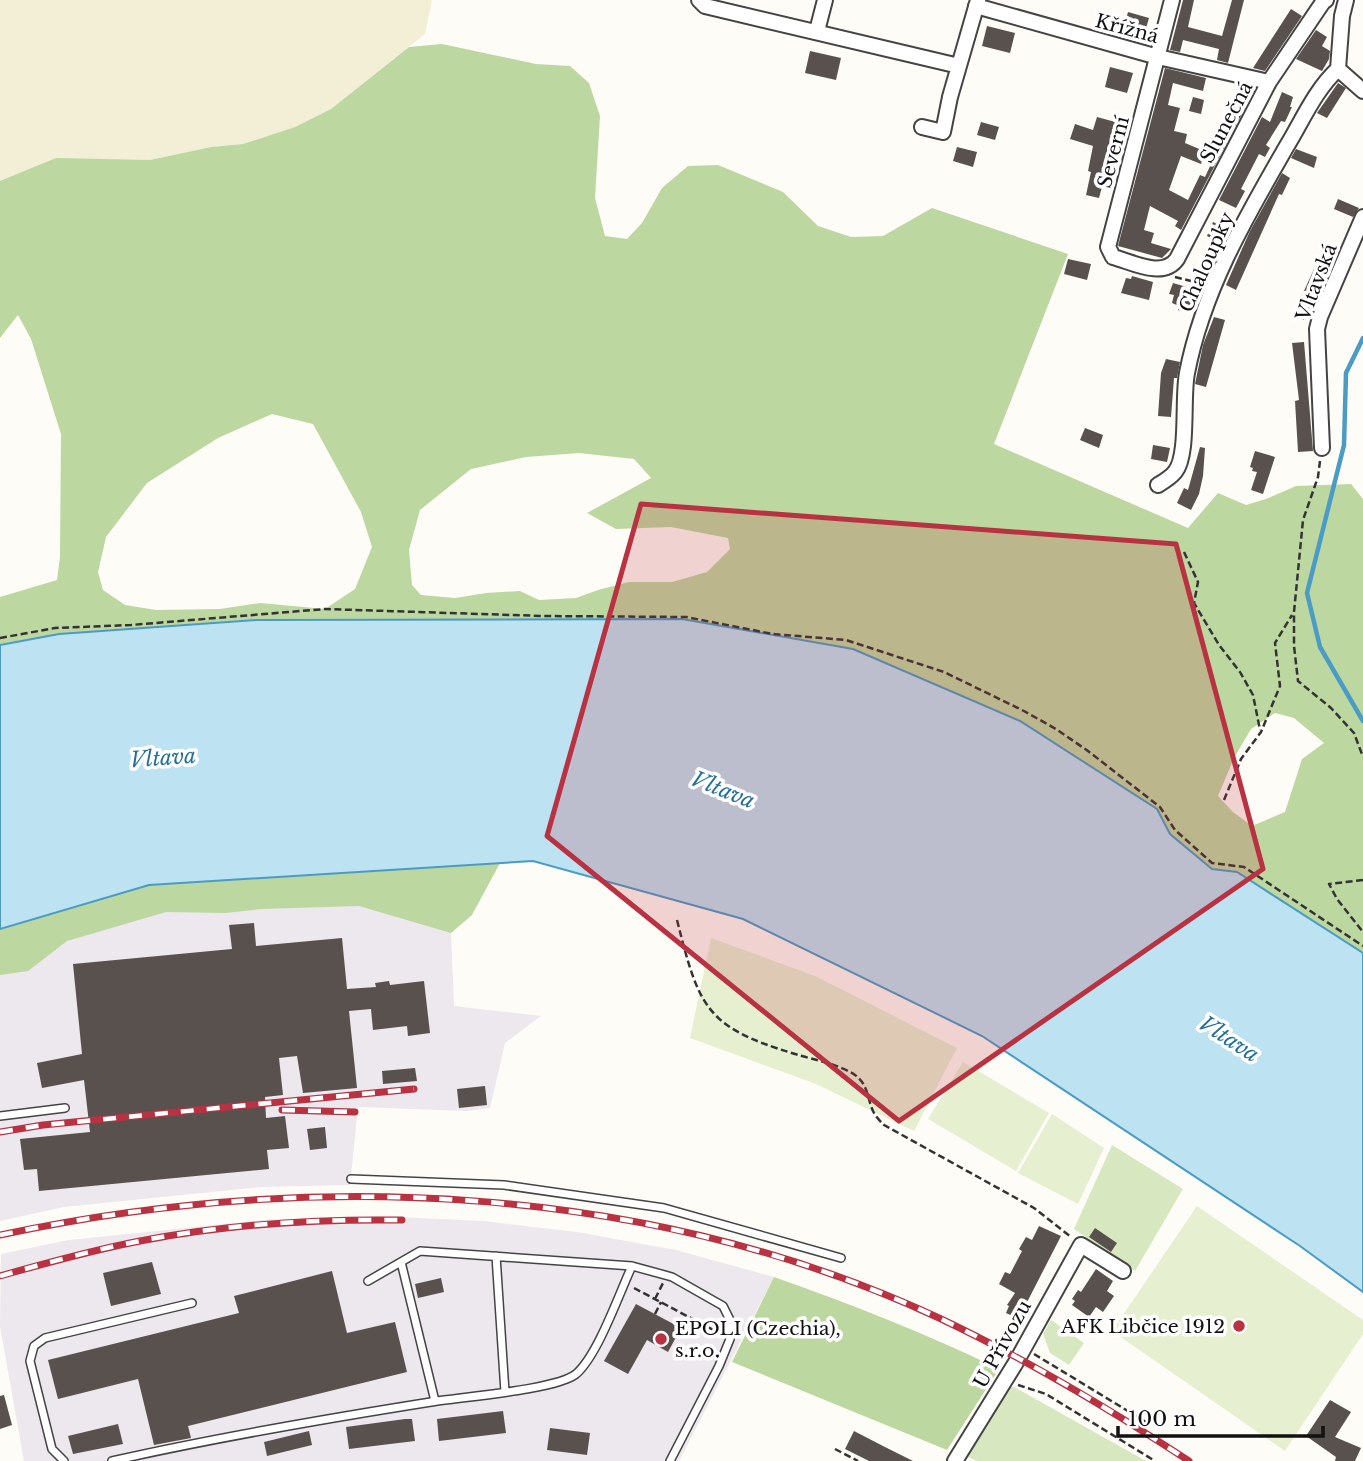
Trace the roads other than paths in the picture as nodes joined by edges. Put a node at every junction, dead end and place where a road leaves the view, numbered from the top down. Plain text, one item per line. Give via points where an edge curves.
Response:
1 (699, 0) edge
2 (825, 0) edge
3 (1172, 0) edge
4 (1326, 0) edge
5 (1346, 0) edge
6 (977, 3) edge
7 (817, 31) junction
8 (1158, 57) junction
9 (959, 66) junction
10 (1338, 68) junction
11 (1269, 82) junction
12 (1363, 91) edge
13 (922, 127) dead end
14 (1363, 217) edge
15 (1164, 269) joint
16 (1322, 448) road end
17 (1158, 485) dead end
18 (65, 1108) dead end
19 (0, 1116) edge
20 (351, 1179) dead end
21 (496, 1256) junction
22 (841, 1258) dead end
23 (401, 1262) junction
24 (632, 1266) junction
25 (1123, 1271) dead end
26 (368, 1281) dead end
27 (192, 1303) dead end
28 (505, 1391) junction
29 (435, 1401) junction
30 (958, 1460) edge
31 (64, 1461) edge
32 (113, 1461) edge
33 (670, 1461) edge

1 - 7 street via 705,6
2 - 7 street
3 - 8 street, Severní
4 - 11 street, Slunečná
5 - 10 street
6 - 8 street, Křížná
6 - 9 street
7 - 9 street
8 - 11 street, Křížná
8 - 15 street, Severní via 1108,247 1113,257
9 - 13 street via 943,132
10 - 12 street
10 - 17 street, Chaloupky via 1319,90 1214,283 1185,381 1182,455 1175,472
11 - 15 street, Slunečná via 1177,259
14 - 16 street, Vltavská via 1317,329
18 - 19 lane
20 - 22 lane via 503,1185 664,1208
21 - 23 lane via 420,1251
21 - 24 lane
21 - 28 lane
23 - 26 lane
23 - 29 lane
24 - 28 lane via 591,1355 575,1375 539,1387
24 - 33 lane via 666,1275 723,1306 731,1322 730,1339 719,1366
25 - 30 street, U Přívozu via 1082,1245
27 - 31 lane via 45,1338 34,1346 30,1361 52,1449
28 - 29 lane
29 - 32 lane via 213,1438

